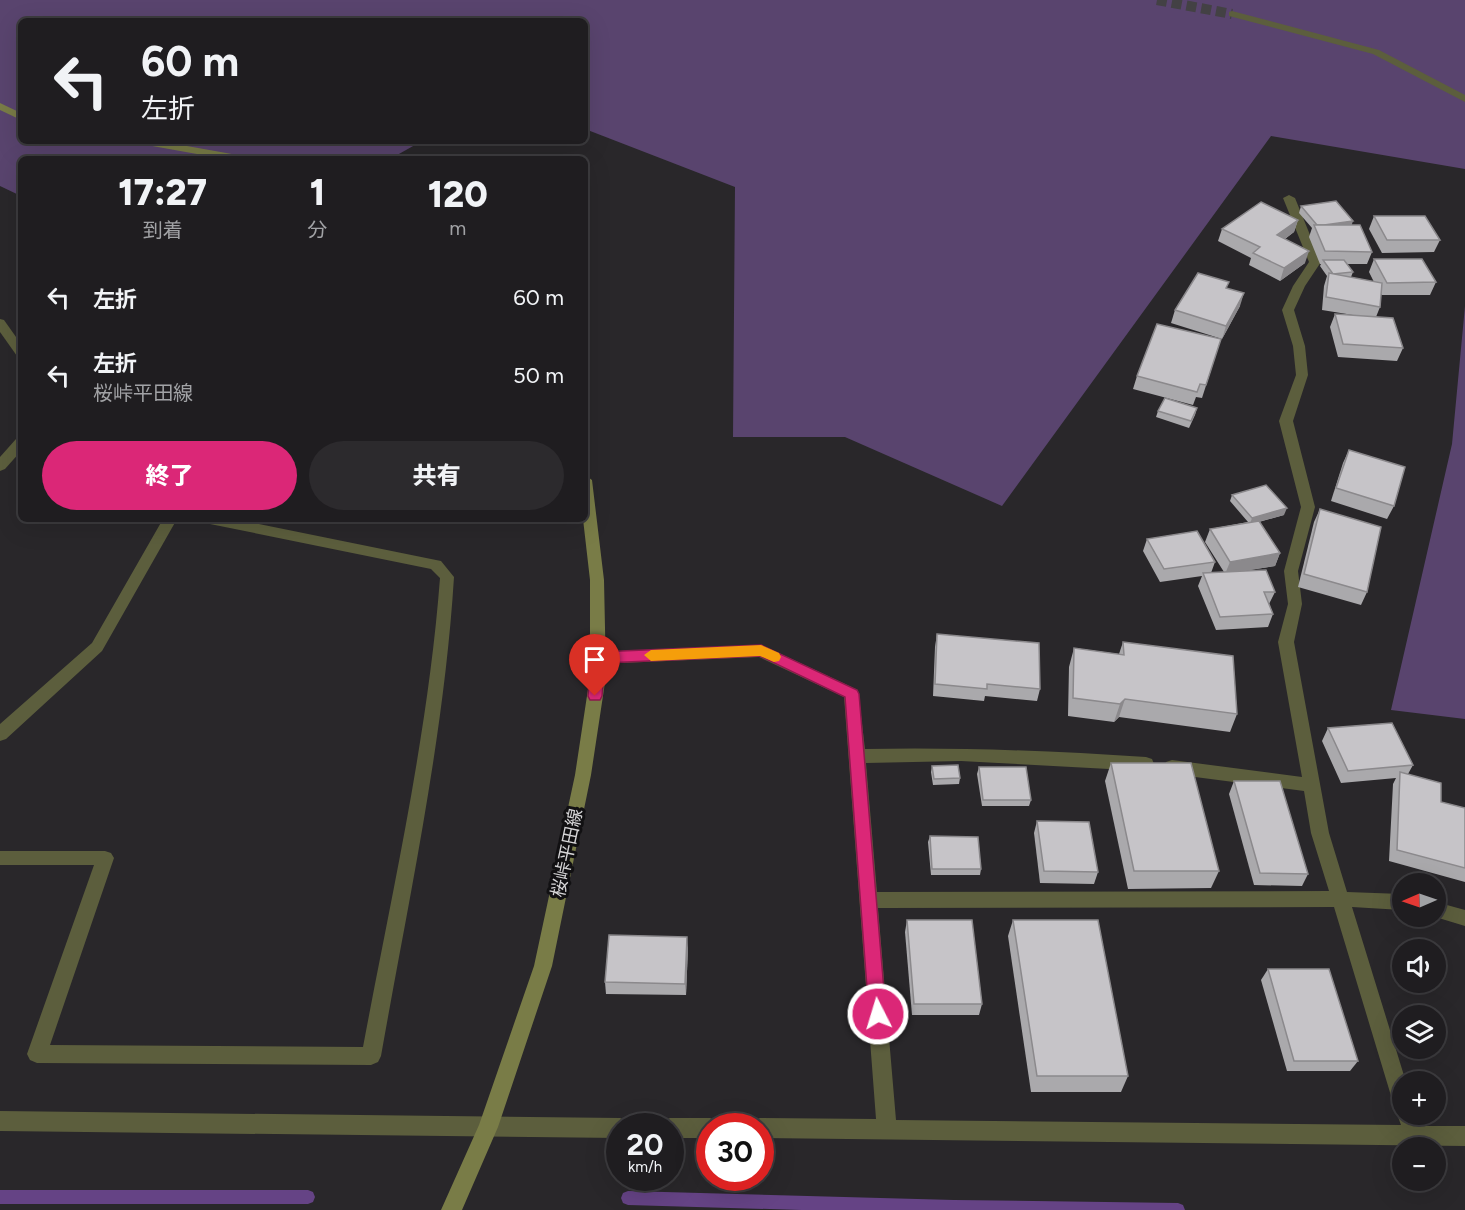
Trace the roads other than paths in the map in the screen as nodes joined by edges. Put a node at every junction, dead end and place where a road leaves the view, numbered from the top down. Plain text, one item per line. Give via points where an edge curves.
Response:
1 (1232, 14) tunnel mouth
2 (1465, 99) edge
3 (0, 106) edge
4 (18, 115) edge
5 (158, 144) edge
6 (226, 156) edge
7 (1290, 198) dead end
8 (0, 323) edge
9 (18, 349) edge
10 (18, 445) edge
11 (0, 466) edge
12 (588, 505) edge
13 (168, 522) edge
14 (225, 522) edge
15 (598, 657) junction
16 (0, 734) edge
17 (857, 756) junction
18 (1312, 785) junction
19 (0, 858) edge
20 (1340, 899) junction
21 (868, 900) junction
22 (1392, 902) edge
23 (1446, 913) edge
24 (1465, 918) edge
25 (1393, 1071) edge
26 (0, 1121) edge
27 (1410, 1125) edge
28 (488, 1127) junction
29 (606, 1128) edge
30 (774, 1128) edge
31 (887, 1128) junction
32 (1414, 1136) junction
33 (1465, 1136) edge
34 (451, 1210) edge

1 - 2 street via 1376,52
3 - 4 main road
5 - 6 main road
7 - 18 street via 1315,262 1288,310 1299,346 1302,375 1286,422 1308,507 1291,571 1295,604 1286,642
8 - 9 street
10 - 11 street
12 - 15 main road, 桜峠平田線 via 597,580
13 - 16 street via 97,646
14 - 19 street via 436,565 447,577 443,633 416,810 371,1056 37,1054 105,858
15 - 17 street via 761,651 852,694
15 - 28 main road, 桜峠平田線 via 583,775 543,966
17 - 18 street via 1043,757 1198,768
17 - 21 street
18 - 20 street via 1320,833
20 - 21 street
20 - 22 street
20 - 25 street
21 - 31 street
23 - 24 street
26 - 28 street
27 - 32 street
28 - 29 street
28 - 34 main road, 桜峠平田線
30 - 31 street
31 - 32 street
32 - 33 street

